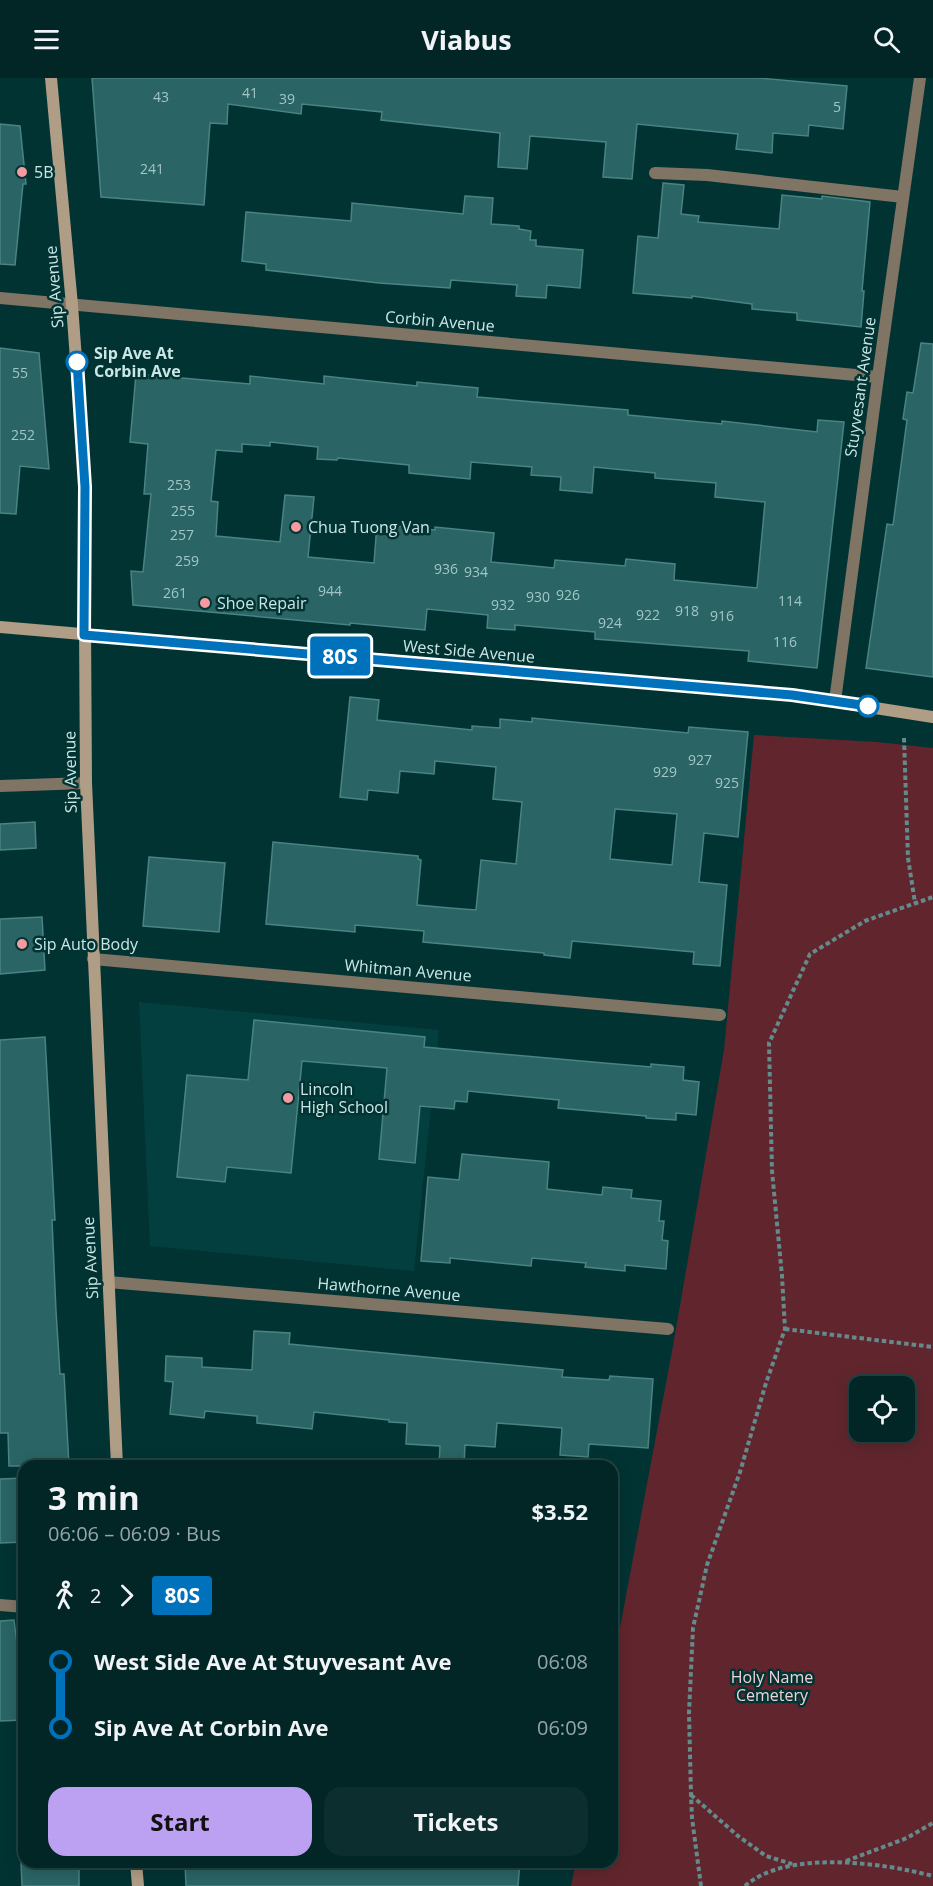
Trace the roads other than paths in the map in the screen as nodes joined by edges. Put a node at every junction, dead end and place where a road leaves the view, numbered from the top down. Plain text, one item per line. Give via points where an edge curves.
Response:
1 (51, 78) edge
2 (920, 78) edge
3 (655, 173) dead end
4 (903, 197) junction
5 (0, 298) edge
6 (72, 305) junction
7 (878, 377) junction
8 (0, 627) edge
9 (84, 635) junction
10 (836, 700) junction
11 (933, 717) edge
12 (86, 783) junction
13 (0, 786) edge
14 (93, 959) junction
15 (720, 1015) dead end
16 (108, 1282) junction
17 (668, 1329) dead end
18 (117, 1460) edge
19 (0, 1605) edge
20 (18, 1606) edge
21 (136, 1868) edge
22 (138, 1886) edge

1 - 6 street, Sip Avenue
2 - 4 street, Stuyvesant Avenue
3 - 4 street via 707,175
4 - 7 street, Stuyvesant Avenue
5 - 6 street, Corbin Avenue
6 - 7 street, Corbin Avenue
6 - 9 street, Sip Avenue via 84,468
7 - 10 street, Stuyvesant Avenue
8 - 9 street, West Side Avenue
9 - 10 street, West Side Avenue
9 - 12 street, Sip Avenue
10 - 11 street, West Side Avenue
12 - 13 street
12 - 14 street, Sip Avenue
14 - 15 street, Whitman Avenue
14 - 16 street, Sip Avenue
16 - 17 street, Hawthorne Avenue
16 - 18 street, Sip Avenue
19 - 20 street
21 - 22 street

